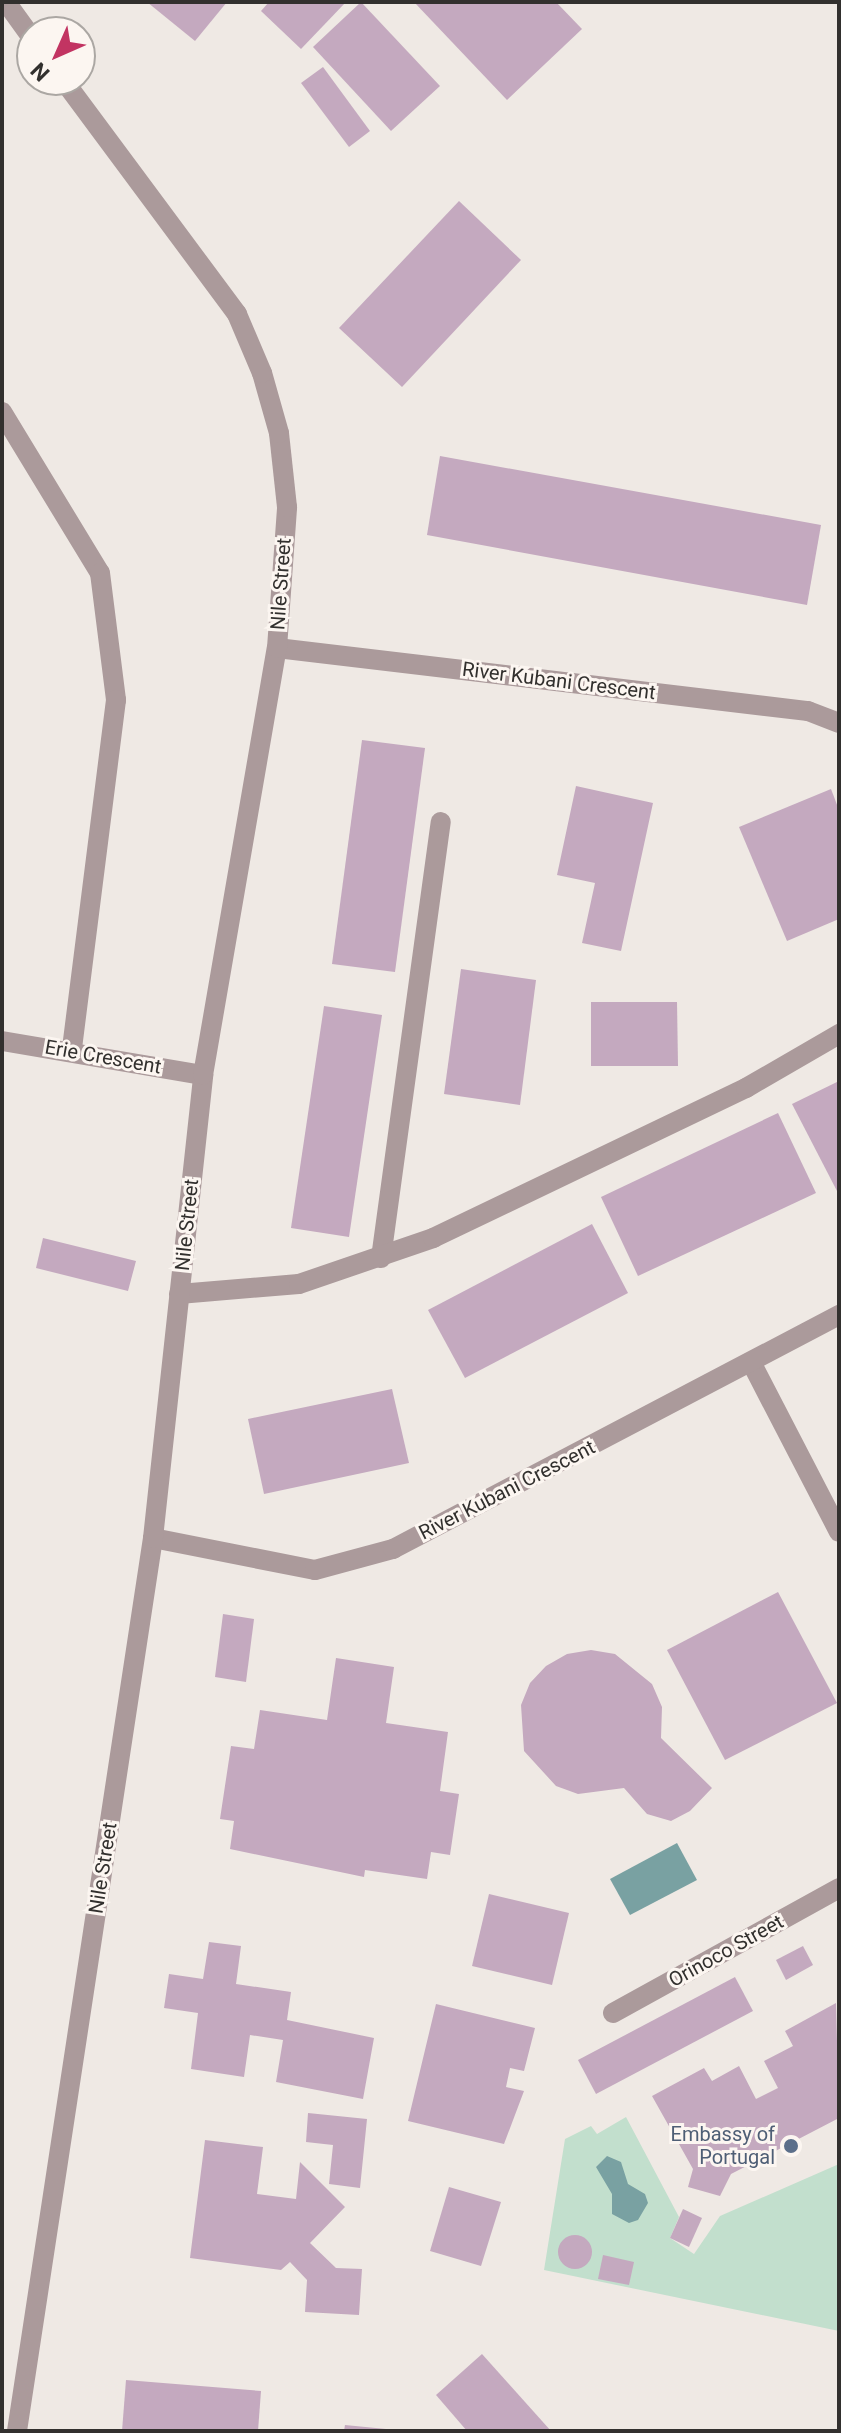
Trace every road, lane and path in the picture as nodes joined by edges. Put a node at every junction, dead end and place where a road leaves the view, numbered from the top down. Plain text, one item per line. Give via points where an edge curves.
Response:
1 (75, 96) edge
2 (2, 412) edge
3 (277, 648) junction
4 (839, 723) edge
5 (441, 822) dead end
6 (839, 1034) edge
7 (2, 1041) edge
8 (72, 1050) junction
9 (203, 1075) junction
10 (381, 1258) junction
11 (179, 1294) junction
12 (839, 1315) edge
13 (752, 1364) junction
14 (839, 1532) edge
15 (153, 1538) junction
16 (839, 1888) edge
17 (613, 2013) dead end
18 (17, 2431) edge

1 - 3 street, Nile Street via 237,314 262,373 279,433 287,507
2 - 8 street via 100,573 116,700
3 - 4 street, River Kubani Crescent via 808,711
3 - 9 street, Nile Street
5 - 10 street
6 - 10 street via 746,1088
7 - 8 street, Erie Crescent
8 - 9 street, Erie Crescent
9 - 11 street, Nile Street
10 - 11 street via 299,1284
11 - 15 street, Nile Street
12 - 13 street, River Kubani Crescent
13 - 14 street
13 - 15 street, River Kubani Crescent via 393,1549 344,1565 315,1570
15 - 18 street, Nile Street
16 - 17 street, Orinoco Street

